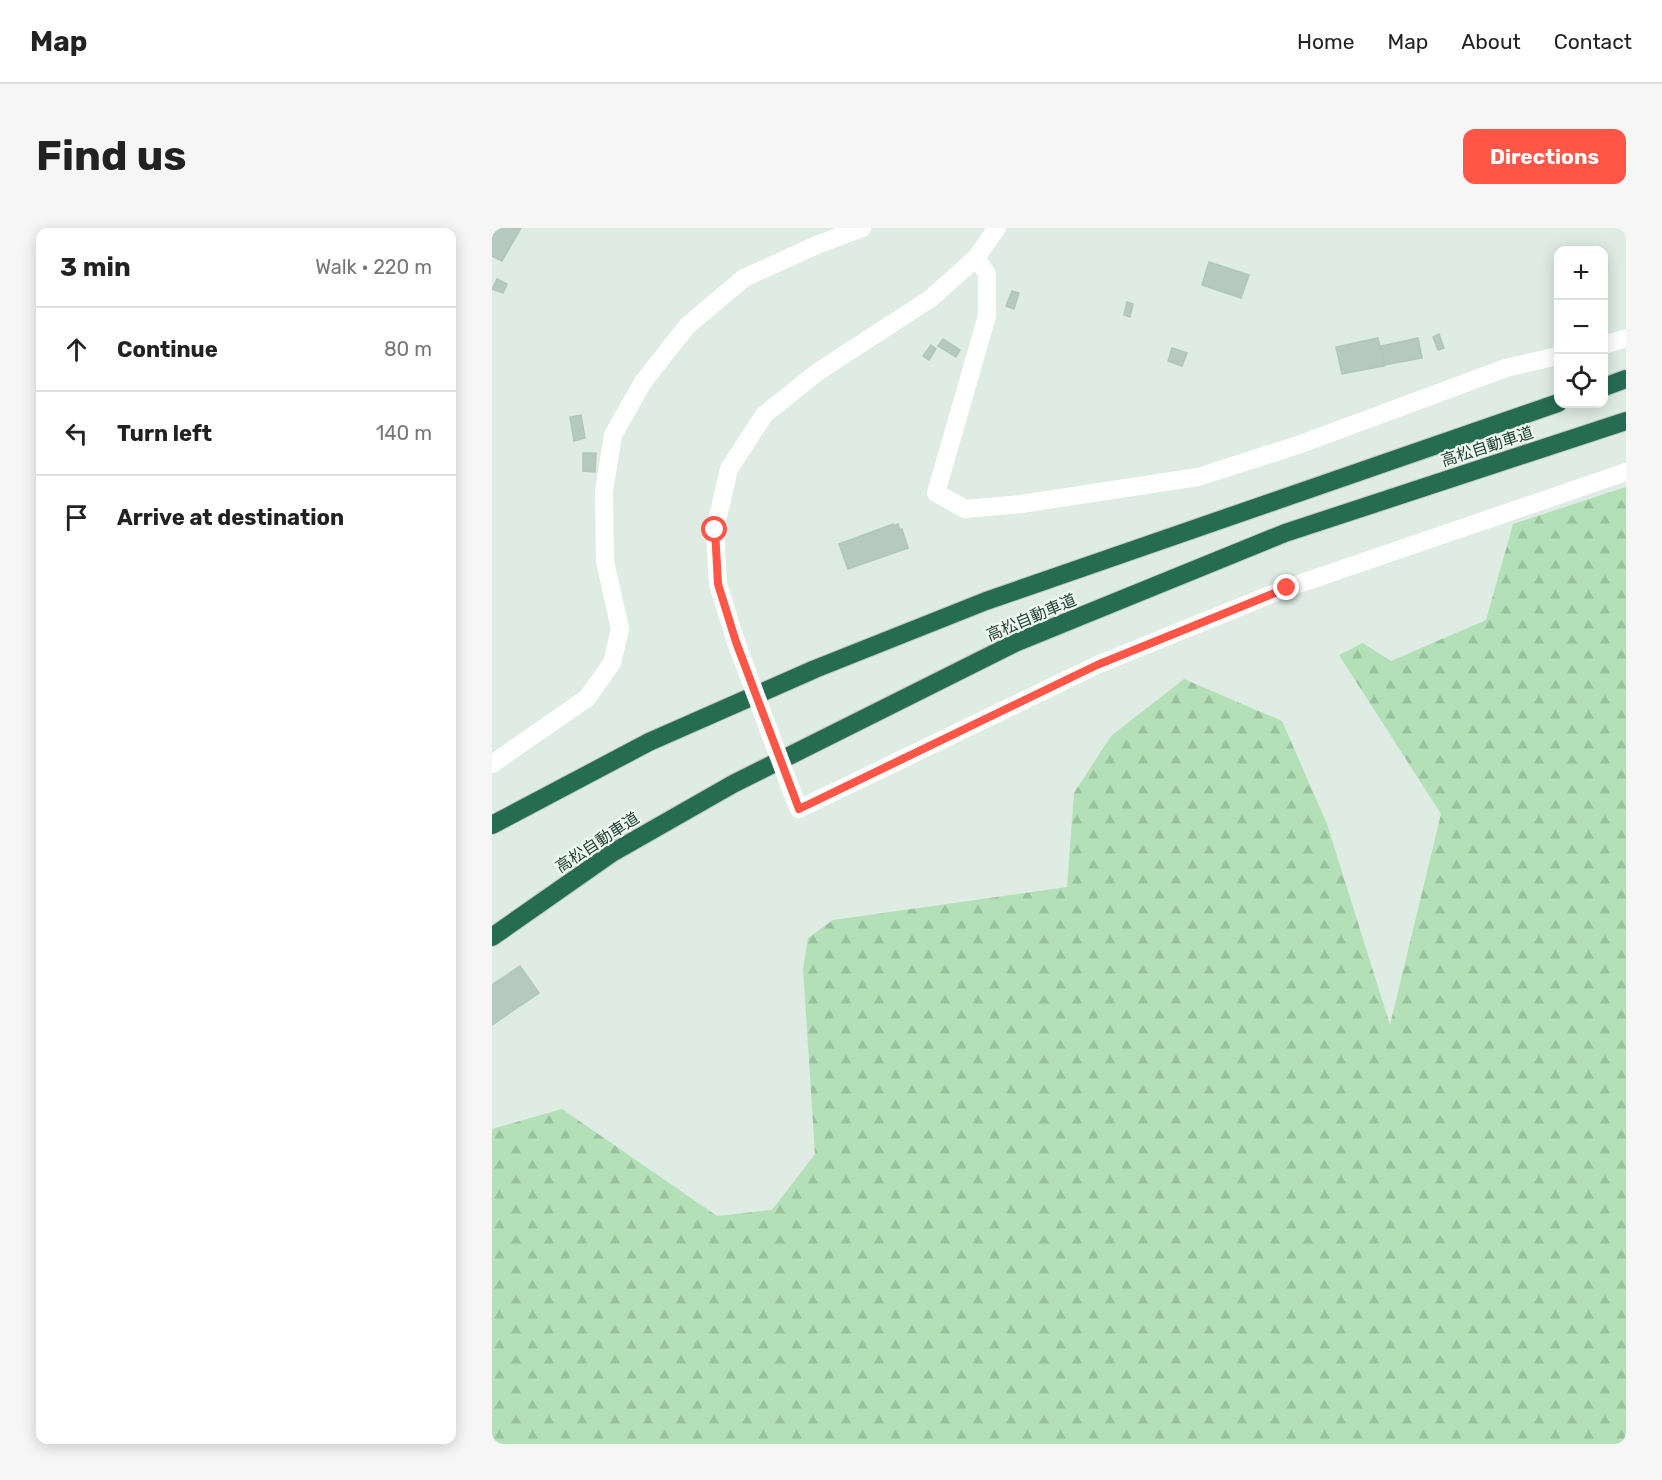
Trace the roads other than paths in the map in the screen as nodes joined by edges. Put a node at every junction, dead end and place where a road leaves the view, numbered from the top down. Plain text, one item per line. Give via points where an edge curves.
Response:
1 (862, 228) edge
2 (997, 228) edge
3 (976, 258) junction
4 (1626, 338) edge
5 (1608, 344) edge
6 (1554, 357) edge
7 (1626, 379) edge
8 (1608, 386) edge
9 (1554, 404) edge
10 (1626, 421) edge
11 (1626, 472) edge
12 (492, 764) edge
13 (492, 825) edge
14 (492, 937) edge

1 - 12 street via 744,278 687,326 643,382 613,435 604,490 605,561 620,630 612,663 587,698
2 - 3 street
3 - 6 street via 987,274 987,316 936,493 965,509 1198,477 1298,445 1506,368
3 - 11 street, bridge via 930,299 819,371 764,415 729,469 715,530 718,584 795,800 1108,660 1287,588
4 - 5 street
7 - 8 highway
9 - 13 highway, 高松自動車道 via 975,605 649,742
10 - 14 highway, 高松自動車道 via 1285,533 1015,643 733,784 612,853

